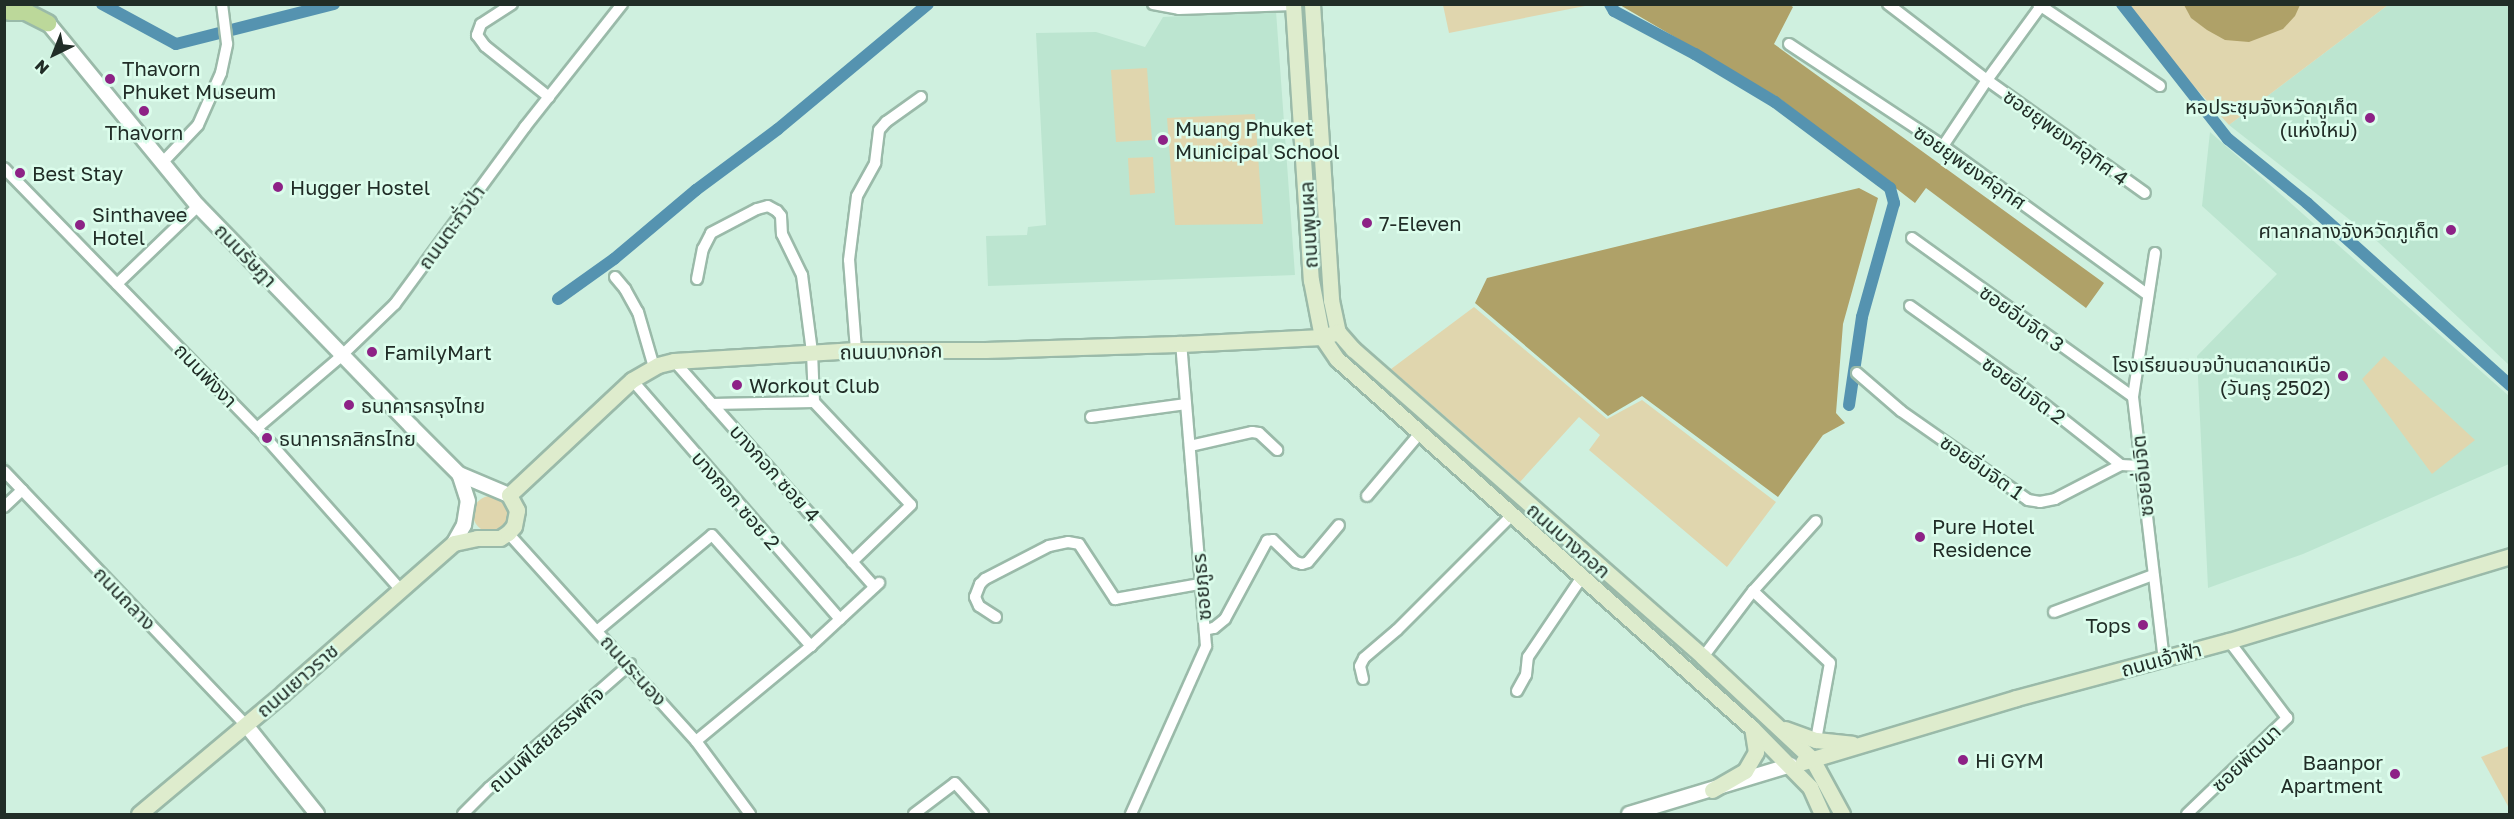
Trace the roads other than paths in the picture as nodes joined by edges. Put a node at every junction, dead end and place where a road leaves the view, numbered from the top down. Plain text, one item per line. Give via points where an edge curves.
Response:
1 (43, 4) edge
2 (222, 4) edge
3 (512, 4) edge
4 (622, 4) edge
5 (1153, 4) edge
6 (1312, 4) edge
7 (1888, 4) edge
8 (1293, 5) edge
9 (2040, 5) edge
10 (10, 12) edge
11 (48, 23) junction
12 (1790, 44) dead end
13 (1986, 80) junction
14 (2160, 86) dead end
15 (549, 97) junction
16 (921, 97) dead end
17 (1943, 146) junction
18 (162, 163) junction
19 (4, 168) edge
20 (2145, 193) dead end
21 (198, 206) junction
22 (1912, 238) dead end
23 (2155, 253) dead end
24 (615, 277) dead end
25 (697, 279) dead end
26 (117, 284) junction
27 (2147, 294) junction
28 (1910, 306) dead end
29 (1338, 332) junction
30 (1322, 337) junction
31 (1181, 344) junction
32 (856, 350) junction
33 (812, 352) junction
34 (342, 355) junction
35 (674, 361) junction
36 (654, 368) junction
37 (1857, 373) dead end
38 (632, 380) junction
39 (2133, 397) junction
40 (814, 402) junction
41 (712, 404) junction
42 (1186, 404) junction
43 (1091, 417) dead end
44 (257, 428) junction
45 (1420, 433) junction
46 (1190, 446) junction
47 (1277, 450) dead end
48 (2121, 465) junction
49 (2140, 466) junction
50 (4, 471) edge
51 (459, 474) junction
52 (22, 490) junction
53 (509, 495) junction
54 (1368, 496) dead end
55 (4, 507) edge
56 (1512, 515) junction
57 (1816, 521) dead end
58 (1339, 525) dead end
59 (508, 533) junction
60 (454, 543) junction
61 (2510, 556) edge
62 (852, 562) junction
63 (2153, 575) junction
64 (1582, 577) junction
65 (1199, 584) junction
66 (400, 589) junction
67 (1753, 591) junction
68 (2054, 612) dead end
69 (996, 617) dead end
70 (840, 619) junction
71 (598, 630) junction
72 (1204, 630) junction
73 (2229, 640) junction
74 (811, 646) junction
75 (1703, 657) junction
76 (2164, 659) junction
77 (630, 664) junction
78 (1364, 679) dead end
79 (1517, 692) dead end
80 (246, 724) junction
81 (1774, 724) junction
82 (1752, 728) junction
83 (1816, 740) junction
84 (696, 741) junction
85 (1859, 745) junction
86 (1812, 759) junction
87 (1791, 765) junction
88 (1712, 790) junction
89 (139, 814) edge
90 (317, 814) edge
91 (463, 814) edge
92 (750, 814) edge
93 (914, 814) edge
94 (983, 814) edge
95 (1131, 814) edge
96 (1629, 814) edge
97 (1822, 814) edge
98 (1842, 814) edge
99 (2187, 814) edge

1 - 11 main road, ถนนรัษฎา
2 - 18 street via 227,44 221,73 204,115
3 - 15 street via 481,24 477,35 485,46
4 - 15 street, ถนนตะกั่วป่า
5 - 8 street via 1179,9
6 - 29 main road, ถนนพูนผล via 1331,300
7 - 13 street, ซอยยุพยงค์อุทิศ 4
8 - 30 main road, ถนนพูนผล via 1311,280
9 - 13 street
9 - 14 street
10 - 11 main road, ถนนรัษฎา via 26,12
11 - 18 street, ถนนรัษฎา
12 - 17 street, ซอยยุพยงค์อุทิศ
13 - 17 street
13 - 20 street, ซอยยุพยงค์อุทิศ 4
15 - 34 street, ถนนตะกั่วป่า via 395,304
16 - 32 street via 879,130 875,164 857,196 849,260
17 - 27 street, ซอยยุพยงค์อุทิศ
18 - 21 street, ถนนรัษฎา
19 - 26 street, ถนนพังงา
21 - 26 street
21 - 34 street, ถนนรัษฎา
22 - 39 street, ซอยอิ่มจิต 3
23 - 27 street, ซอยอิ่มจิต
24 - 36 street via 638,312
25 - 33 street via 711,233 757,209 768,206 777,211 782,234 802,275
26 - 44 street, ถนนพังงา
27 - 39 street, ซอยอิ่มจิต
28 - 48 street, ซอยอิ่มจิต 2 via 2012,379
29 - 30 main road, ถนนบางกอก
29 - 75 main road, ถนนบางกอก via 1353,350
30 - 31 main road, ถนนบางกอก
30 - 45 main road, ถนนบางกอก via 1338,358
31 - 32 main road, ถนนบางกอก
31 - 42 street, ซอยภูธร
32 - 33 main road, ถนนบางกอก
33 - 35 main road, ถนนบางกอก
33 - 40 street
34 - 44 street, ถนนตะกั่วป่า
34 - 51 street, ถนนรัษฎา
35 - 36 main road, ถนนบางกอก
35 - 41 street, บางกอก ซอย 4
36 - 38 main road, ถนนบางกอก
37 - 48 street, ซอยอิ่มจิต 1 via 1901,411 2028,500 2055,499
38 - 53 main road, ถนนบางกอก
38 - 70 street, บางกอก ซอย 2
39 - 49 street, ซอยอิ่มจิต
40 - 41 street
40 - 62 street via 911,505
41 - 62 street, บางกอก ซอย 4
42 - 43 street
42 - 46 street, ซอยภูธร
44 - 66 street, ถนนพังงา
45 - 54 street
45 - 56 main road, ถนนบางกอก
46 - 47 street via 1252,432 1259,433
46 - 65 street, ซอยภูธร
48 - 49 street
49 - 63 street, ซอยอิ่มจิต
50 - 52 street, ถนนถลาง
51 - 53 street
51 - 60 street via 468,501 464,525
52 - 55 street
52 - 80 street, ถนนถลาง
53 - 59 main road via 517,510 514,526
56 - 64 main road, ถนนบางกอก
56 - 78 street via 1364,658 1360,666
57 - 67 street
58 - 72 street via 1302,564 1273,540 1267,541 1224,619 1214,628
59 - 60 main road via 500,538
59 - 71 street, ถนนระนอง
60 - 66 main road, ถนนเยาวราช
61 - 73 main road, ถนนเจ้าฟ้า
62 - 70 street, บางกอก ซอย 4 via 877,584
63 - 68 street
63 - 76 street, ซอยอิ่มจิต
64 - 79 street via 1528,657 1526,675
64 - 82 main road, ถนนบางกอก
65 - 69 street via 1114,599 1079,544 1068,542 1049,546 985,579 975,597 979,606
65 - 72 street, ซอยภูธร
66 - 80 main road, ถนนเยาวราช
67 - 75 street
67 - 83 street via 1830,663
70 - 74 street
71 - 74 street via 712,535
71 - 77 street, ถนนระนอง
72 - 95 street, ซอยภูธร via 1206,646
73 - 76 main road, ถนนเจ้าฟ้า
73 - 99 street, ซอยพัฒนา via 2287,718
74 - 84 street
75 - 81 main road, ถนนบางกอก
76 - 85 main road, ถนนเจ้าฟ้า
77 - 84 street, ถนนระนอง
77 - 91 street, ถนนพิไสยสรรพกิจ
80 - 89 main road, ถนนเยาวราช
80 - 90 street
81 - 83 main road
81 - 86 main road, ถนนบางกอก
82 - 87 main road, ถนนบางกอก
82 - 88 main road via 1756,752 1745,771
83 - 85 main road
84 - 92 street, ถนนระนอง
85 - 86 main road, ถนนเจ้าฟ้า
86 - 87 main road, ถนนเจ้าฟ้า
86 - 98 main road, ถนนบางกอก
87 - 88 street
87 - 97 main road, ถนนบางกอก via 1810,787
88 - 96 street
93 - 94 street via 956,783

